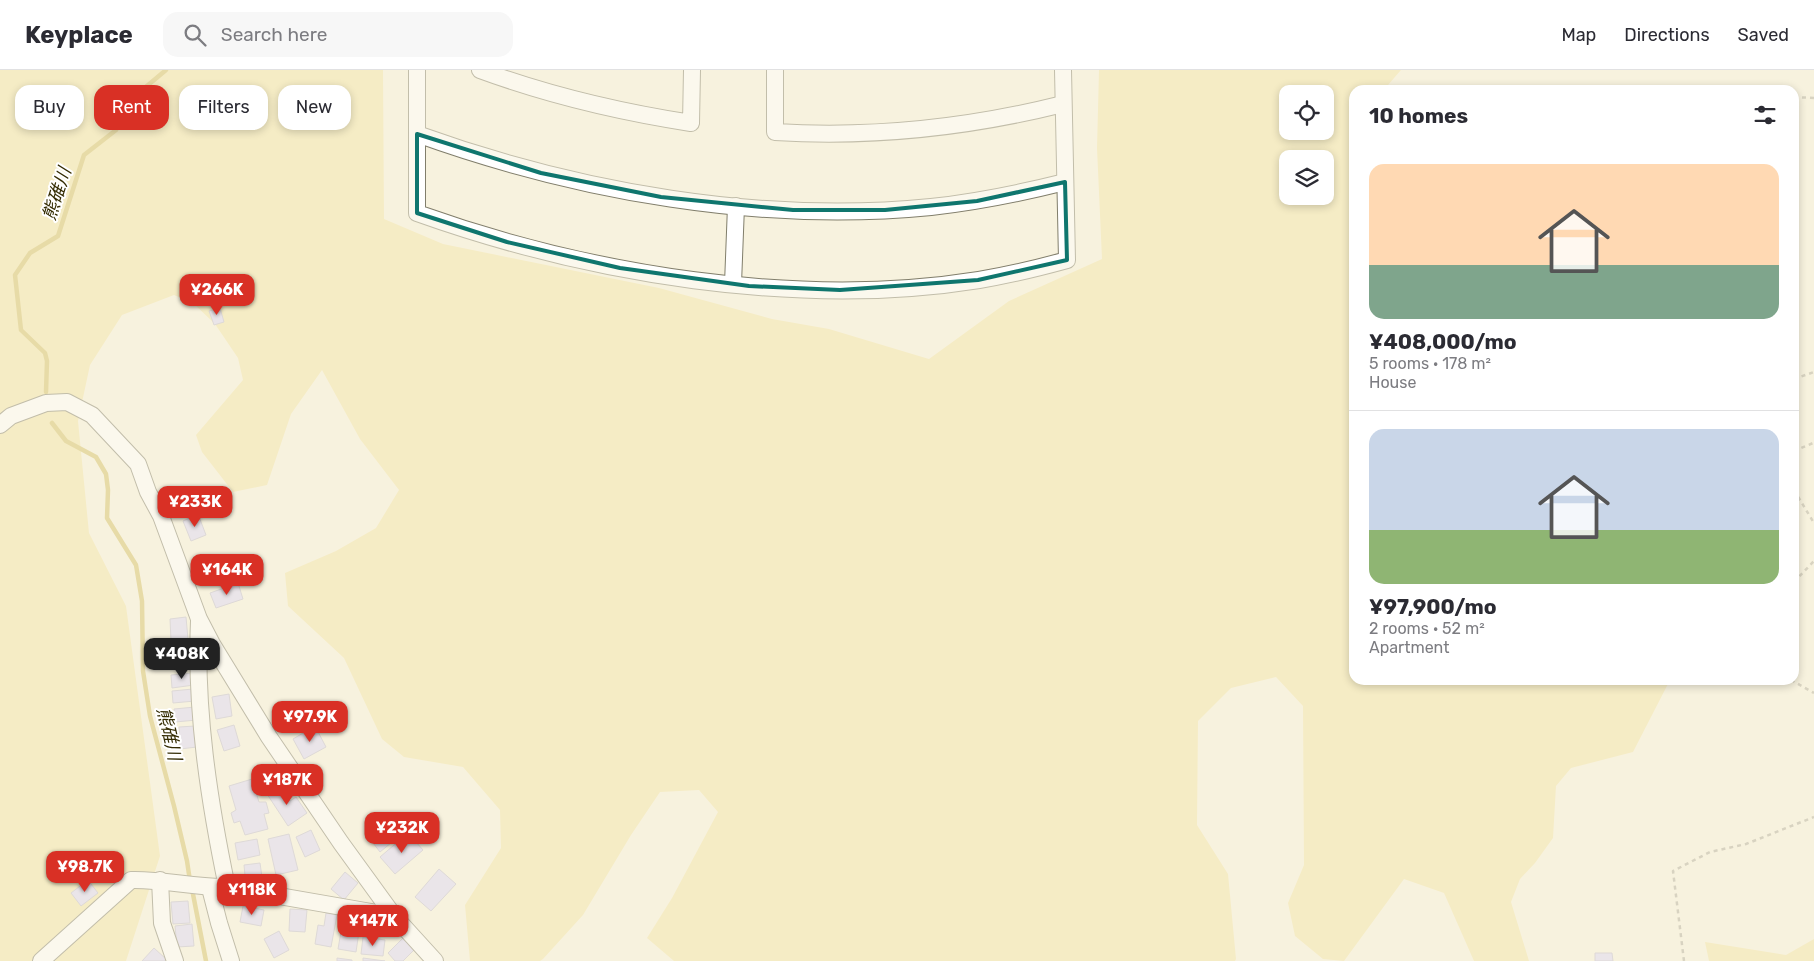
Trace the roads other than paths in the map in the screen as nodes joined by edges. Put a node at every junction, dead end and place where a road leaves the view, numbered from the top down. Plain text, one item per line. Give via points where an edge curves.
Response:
1 (417, 70) edge
2 (480, 70) edge
3 (692, 70) edge
4 (775, 70) edge
5 (1063, 70) edge
6 (1064, 104) junction
7 (417, 134) junction
8 (1065, 182) junction
9 (736, 206) junction
10 (733, 284) junction
11 (0, 425) edge
12 (199, 619) junction
13 (160, 880) junction
14 (205, 887) junction
15 (227, 887) junction
16 (394, 916) junction
17 (41, 961) edge
18 (175, 961) edge
19 (231, 961) edge
20 (435, 961) edge

1 - 7 street
2 - 3 street via 591,104 691,123
4 - 6 street via 775,132 843,134 932,129
5 - 6 street
6 - 8 street
7 - 9 street via 481,156 579,182
7 - 10 street via 417,213 490,237 580,260
8 - 9 street via 1022,193 931,207 839,211
8 - 10 street via 1067,260 1023,272 932,286 840,290
9 - 10 street
11 - 12 street via 11,416 46,403 67,402 92,415 138,464 148,492 162,516
12 - 15 street via 201,717 217,840
12 - 16 street via 269,737
13 - 14 street
13 - 17 street via 131,880
13 - 18 street via 162,923
14 - 15 street
14 - 19 street
15 - 16 street
16 - 20 street

